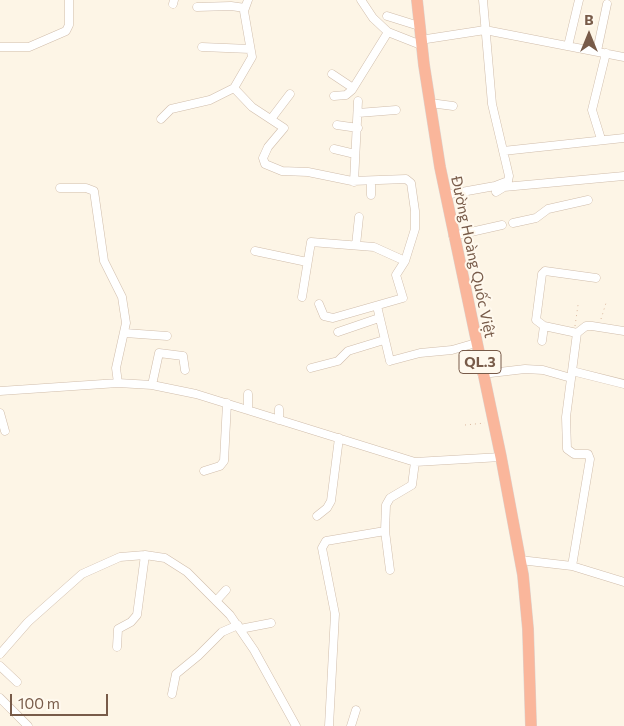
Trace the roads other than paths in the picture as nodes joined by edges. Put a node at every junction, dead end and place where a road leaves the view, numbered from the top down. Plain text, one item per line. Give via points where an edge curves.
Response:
1 (69, 0) edge
2 (361, 0) edge
3 (417, 0) edge
4 (483, 0) edge
5 (579, 0) edge
6 (246, 4) edge
7 (607, 4) dead end
8 (196, 7) dead end
9 (387, 16) dead end
10 (419, 26) junction
11 (485, 30) junction
12 (388, 32) junction
13 (421, 43) junction
14 (568, 46) junction
15 (4, 47) edge
16 (202, 47) dead end
17 (250, 49) junction
18 (598, 52) junction
19 (606, 53) junction
20 (8, 57) dead end
21 (624, 57) edge
22 (332, 74) dead end
23 (234, 88) junction
24 (353, 88) junction
25 (290, 94) dead end
26 (334, 96) dead end
27 (358, 101) dead end
28 (430, 103) junction
29 (453, 106) dead end
30 (396, 110) dead end
31 (358, 113) junction
32 (271, 118) junction
33 (161, 119) dead end
34 (337, 126) dead end
35 (358, 128) junction
36 (624, 138) edge
37 (601, 139) junction
38 (334, 149) dead end
39 (503, 151) junction
40 (355, 154) junction
41 (624, 176) edge
42 (354, 182) junction
43 (371, 182) junction
44 (60, 188) dead end
45 (496, 192) dead end
46 (371, 195) dead end
47 (445, 195) junction
48 (588, 200) dead end
49 (359, 217) dead end
50 (513, 223) dead end
51 (502, 225) dead end
52 (453, 236) junction
53 (356, 245) junction
54 (256, 251) dead end
55 (405, 261) junction
56 (307, 262) junction
57 (596, 278) dead end
58 (302, 296) dead end
59 (319, 304) dead end
60 (377, 306) junction
61 (379, 318) junction
62 (544, 326) junction
63 (624, 331) edge
64 (338, 332) dead end
65 (576, 333) junction
66 (124, 334) junction
67 (167, 336) dead end
68 (384, 340) junction
69 (542, 341) dead end
70 (476, 343) junction
71 (311, 368) dead end
72 (185, 370) dead end
73 (482, 374) junction
74 (572, 374) junction
75 (118, 383) junction
76 (624, 384) edge
77 (152, 385) junction
78 (0, 391) edge
79 (248, 394) dead end
80 (227, 403) junction
81 (279, 409) dead end
82 (248, 410) junction
83 (0, 412) edge
84 (279, 420) junction
85 (5, 431) dead end
86 (339, 438) junction
87 (501, 457) junction
88 (415, 462) junction
89 (204, 471) dead end
90 (317, 516) dead end
91 (386, 531) junction
92 (145, 555) junction
93 (520, 560) junction
94 (572, 566) junction
95 (390, 570) dead end
96 (624, 582) edge
97 (226, 590) dead end
98 (216, 601) junction
99 (271, 623) dead end
100 (239, 627) junction
101 (117, 647) dead end
102 (0, 654) edge
103 (0, 666) edge
104 (17, 682) dead end
105 (172, 694) dead end
106 (0, 698) edge
107 (356, 710) dead end
108 (28, 726) edge
109 (296, 726) edge
110 (329, 726) edge
111 (351, 726) edge
112 (530, 726) edge

1 - 15 street via 69,26 66,31 34,46
2 - 12 street
3 - 10 highway, Đường Hoàng Quốc Việt / QL.3
4 - 11 street
5 - 14 street
6 - 8 street
6 - 17 street
7 - 18 street
9 - 10 street
10 - 13 highway, Đường Hoàng Quốc Việt / QL.3
11 - 13 street
11 - 14 street
11 - 39 street via 492,104
12 - 13 street
12 - 24 street
13 - 28 highway, Đường Hoàng Quốc Việt / QL.3
14 - 18 street
15 - 20 street
16 - 17 street
17 - 23 street via 251,59
18 - 19 street
19 - 21 street
19 - 37 street via 592,110
22 - 24 street
23 - 32 street via 252,107
23 - 33 street via 210,100 171,109
24 - 26 street via 346,95
25 - 32 street
27 - 31 street
28 - 29 street
28 - 47 highway, Đường Hoàng Quốc Việt / QL.3
30 - 31 street
31 - 35 street
32 - 42 street via 282,126 283,131 268,147 263,158 265,164 282,171 308,172
34 - 35 street
35 - 40 street
36 - 37 street
37 - 39 street
38 - 40 street
39 - 47 street via 508,180 494,186
40 - 42 street
41 - 45 street via 504,187
42 - 43 street
43 - 46 street
43 - 55 street via 406,179 411,183 415,229
44 - 66 street via 94,191 104,261 122,297 126,323
47 - 52 highway, Đường Hoàng Quốc Việt / QL.3
48 - 50 street via 548,209 536,218
49 - 53 street
51 - 52 street
52 - 70 highway, Đường Hoàng Quốc Việt / QL.3
53 - 55 street via 374,247
53 - 56 street via 311,242
54 - 56 street
55 - 60 street via 396,275 403,298
56 - 58 street
57 - 62 street via 544,272 535,318
59 - 60 street via 328,318
60 - 61 street
61 - 64 street
61 - 68 street
62 - 65 street
62 - 69 street
63 - 65 street via 586,326
65 - 74 street
66 - 67 street
66 - 75 street via 116,368
68 - 70 street via 388,359 393,362 420,353 452,350
68 - 71 street via 348,351 338,361
70 - 73 highway, Đường Hoàng Quốc Việt / QL.3
72 - 77 street via 183,356 159,353
73 - 74 street via 525,369
73 - 87 highway, Đường Hoàng Quốc Việt / QL.3
74 - 76 street
74 - 94 street via 566,417 567,449 590,457
75 - 77 street
75 - 78 street
77 - 80 street
79 - 82 street
80 - 82 street
80 - 89 street via 224,461 220,466
81 - 84 street
82 - 84 street
83 - 85 street
84 - 86 street
86 - 88 street
86 - 90 street via 331,501
87 - 88 street
87 - 93 highway, Đường Hoàng Quốc Việt / QL.3
88 - 91 street via 412,485 387,500
91 - 95 street
91 - 110 street via 326,541 322,548 335,614
92 - 98 street via 165,558 176,564
92 - 101 street via 137,615 118,629
92 - 102 street via 120,558 82,574 28,622
93 - 94 street
93 - 112 highway, Đường Hoàng Quốc Việt / QL.3 via 528,628
94 - 96 street
97 - 98 street
98 - 100 street
99 - 100 street
100 - 105 street via 222,632 176,674
100 - 109 street
103 - 104 street
106 - 108 street
107 - 111 street

